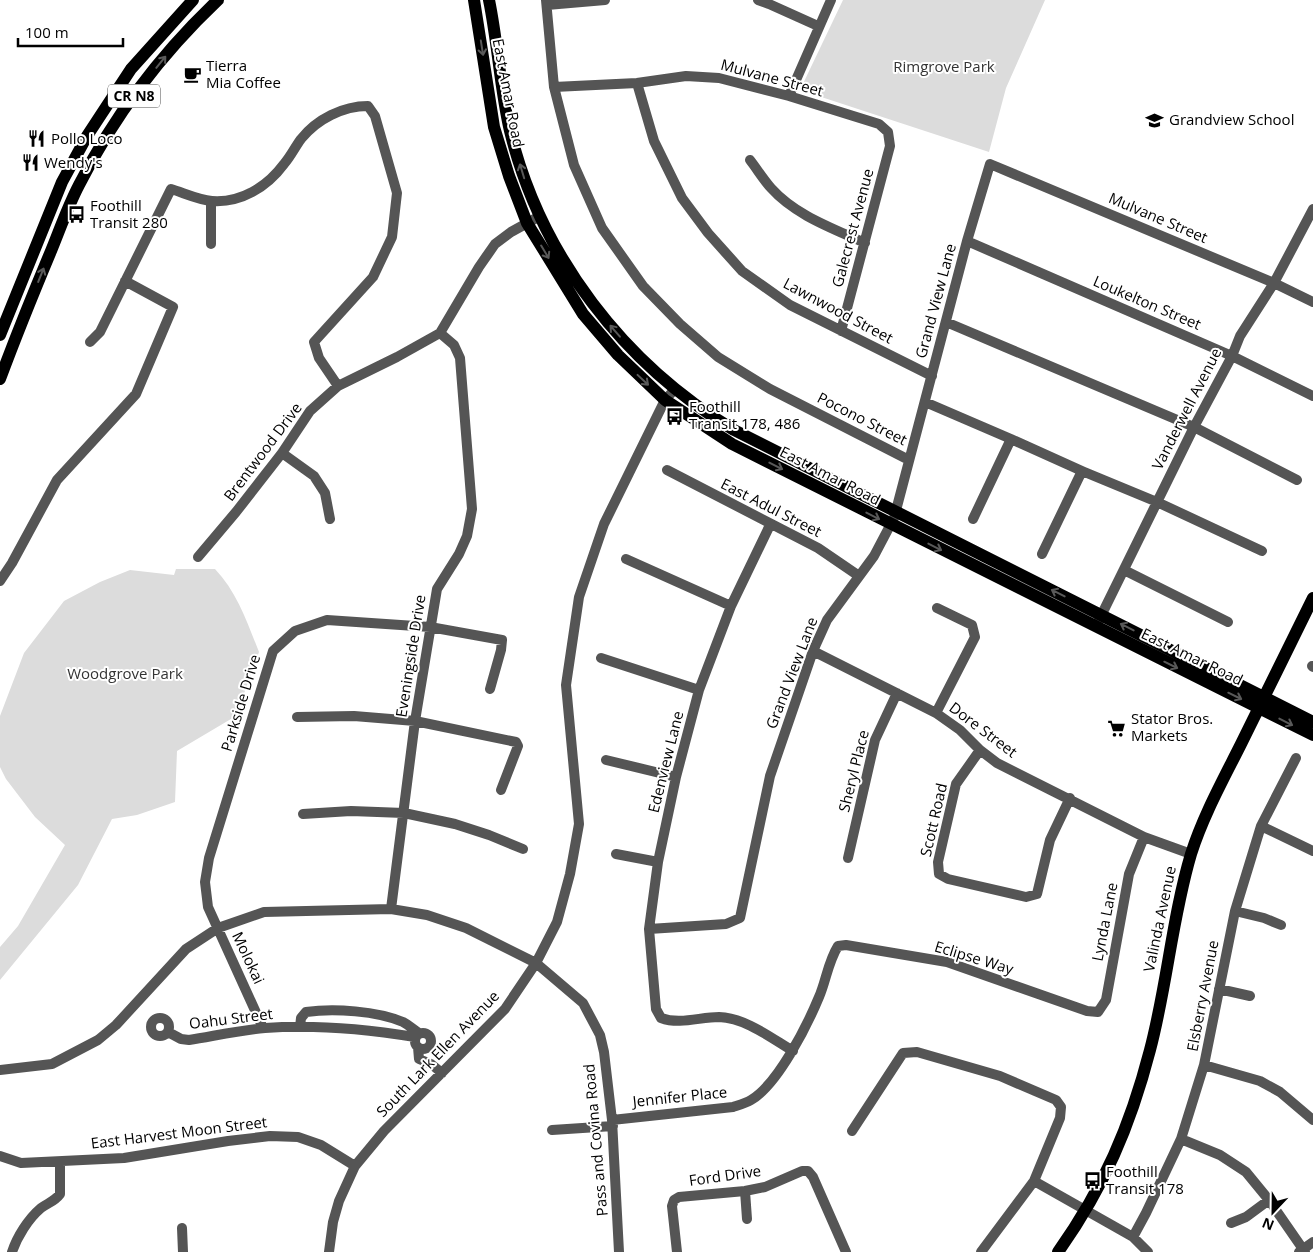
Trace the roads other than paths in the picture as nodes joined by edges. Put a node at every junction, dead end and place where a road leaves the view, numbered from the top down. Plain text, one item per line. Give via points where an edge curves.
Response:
1 (193, 0) edge
2 (218, 0) edge
3 (474, 0) edge
4 (489, 0) edge
5 (605, 0) edge
6 (758, 0) edge
7 (831, 0) edge
8 (547, 2) edge
9 (818, 26) junction
10 (637, 82) junction
11 (554, 87) junction
12 (789, 96) junction
13 (888, 132) joint
14 (750, 160) dead end
15 (990, 164) joint
16 (211, 201) junction
17 (1312, 212) edge
18 (540, 216) junction
19 (527, 222) junction
20 (864, 242) junction
21 (967, 242) junction
22 (211, 244) dead end
23 (125, 281) junction
24 (1274, 283) junction
25 (1313, 302) edge
26 (946, 322) junction
27 (440, 332) junction
28 (841, 332) junction
29 (0, 335) edge
30 (90, 342) dead end
31 (1232, 356) junction
32 (932, 376) junction
33 (0, 379) edge
34 (338, 386) junction
35 (675, 389) junction
36 (1313, 396) edge
37 (665, 400) junction
38 (925, 402) junction
39 (1194, 427) junction
40 (1012, 439) junction
41 (282, 453) junction
42 (910, 460) junction
43 (667, 470) dead end
44 (1082, 471) junction
45 (1297, 480) dead end
46 (1158, 502) junction
47 (896, 512) junction
48 (330, 519) dead end
49 (973, 519) dead end
50 (770, 525) junction
51 (891, 525) junction
52 (1262, 551) dead end
53 (1042, 554) dead end
54 (198, 557) dead end
55 (626, 559) dead end
56 (1124, 570) junction
57 (859, 576) junction
58 (0, 581) edge
59 (1313, 598) edge
60 (731, 606) junction
61 (937, 608) dead end
62 (1102, 615) junction
63 (1228, 622) dead end
64 (430, 627) junction
65 (1096, 627) junction
66 (813, 651) junction
67 (601, 658) dead end
68 (490, 689) dead end
69 (699, 690) junction
70 (897, 693) junction
71 (1261, 703) junction
72 (936, 713) junction
73 (297, 717) dead end
74 (416, 721) junction
75 (1313, 722) edge
76 (1313, 735) edge
77 (980, 750) junction
78 (1296, 758) dead end
79 (606, 760) dead end
80 (676, 777) junction
81 (502, 790) dead end
82 (1070, 798) junction
83 (404, 813) junction
84 (303, 814) dead end
85 (1261, 826) junction
86 (1144, 837) junction
87 (523, 850) dead end
88 (1313, 851) edge
89 (616, 854) dead end
90 (1191, 854) junction
91 (848, 858) dead end
92 (658, 862) junction
93 (391, 909) junction
94 (1235, 911) junction
95 (1281, 924) dead end
96 (218, 928) junction
97 (650, 929) junction
98 (838, 946) joint
99 (536, 963) junction
100 (1219, 989) junction
101 (1250, 996) dead end
102 (1098, 1012) joint
103 (300, 1027) junction
104 (263, 1028) junction
105 (168, 1032) dead end
106 (418, 1039) junction
107 (793, 1051) junction
108 (1204, 1065) junction
109 (0, 1070) edge
110 (442, 1073) junction
111 (1313, 1120) edge
112 (612, 1123) junction
113 (552, 1130) dead end
114 (852, 1131) dead end
115 (1181, 1139) junction
116 (0, 1156) edge
117 (60, 1162) junction
118 (355, 1166) junction
119 (1034, 1181) junction
120 (745, 1191) junction
121 (1269, 1200) junction
122 (1086, 1211) junction
123 (747, 1219) dead end
124 (1231, 1223) dead end
125 (182, 1228) dead end
126 (1133, 1237) junction
127 (1313, 1242) edge
128 (1302, 1251) edge
129 (12, 1252) edge
130 (183, 1252) edge
131 (328, 1252) edge
132 (619, 1252) edge
133 (677, 1252) edge
134 (846, 1252) edge
135 (981, 1252) edge
136 (1058, 1252) edge
137 (1148, 1252) edge

1 - 29 main road, CR N8 via 131,69 87,136 62,182
33 -> 2 main road, CR N8 via 69,206 102,145 153,71
3 -> 19 main road, East Amar Road via 494,127
18 -> 4 main road, East Amar Road via 510,132
5 - 8 street
6 - 9 street
7 - 9 street
8 - 11 street, Pocono Street
9 - 12 street
10 - 11 street, Mulvane Street
10 - 12 street, Mulvane Street via 686,76 719,78
10 - 28 street, Lawnwood Street via 654,142 682,198 708,233 742,271 790,305
11 - 42 street, Pocono Street via 574,166 602,228 643,286 718,357 770,389
12 - 13 street, Mulvane Street via 879,124
13 - 20 street, Galecrest Avenue via 890,146
14 - 20 street via 771,188 797,210
15 - 21 street, Grand View Lane
15 - 24 street, Mulvane Street
16 - 22 street
16 - 23 street via 171,189
16 - 34 street via 231,200 253,193 284,165 302,138 324,118 355,106 368,106 375,116 397,193 392,237 373,277 314,342
17 - 24 street, Vanderwell Avenue
18 - 19 street
35 -> 18 main road, East Amar Road via 639,357 602,316 573,277
19 - 27 street via 495,244
19 -> 37 main road, East Amar Road via 583,314 618,355
20 - 28 street, Galecrest Avenue
21 - 26 street, Grand View Lane
21 - 31 street, Loukelton Street
23 - 30 street via 100,332
23 - 58 street via 173,307 136,394 57,480
24 - 25 street, Mulvane Street
24 - 31 street, Vanderwell Avenue via 1240,336
26 - 32 street, Grand View Lane
26 - 39 street
27 - 34 street, Brentwood Drive
27 - 64 street, Eveningside Drive via 454,344 460,358 472,509 467,536 437,589
28 - 32 street, Lawnwood Street
31 - 36 street, Loukelton Street
31 - 39 street, Vanderwell Avenue
32 - 38 street, Grand View Lane
34 - 41 street, Brentwood Drive via 310,411
35 - 37 street, South Lark Ellen Avenue
35 - 47 main road, East Amar Road via 734,430
37 -> 51 main road, East Amar Road via 732,444
37 - 99 street, South Lark Ellen Avenue via 604,524 579,597 566,685 579,824 557,922
38 - 40 street
38 - 42 street, Grand View Lane
39 - 45 street
39 - 46 street, Vanderwell Avenue
40 - 44 street
40 - 49 street
41 - 48 street via 314,476 324,493
41 - 54 street, Brentwood Drive
42 - 47 street, Grand View Lane
43 - 50 street, East Adul Street
44 - 46 street
44 - 53 street
46 - 52 street
46 - 56 street, Vanderwell Avenue
47 - 51 street, Grand View Lane
62 -> 47 main road, East Amar Road
50 - 57 street, East Adul Street via 818,548
50 - 60 street, Edenview Lane
51 - 57 street, Grand View Lane
51 -> 65 main road, East Amar Road
55 - 60 street
56 - 62 street, Vanderwell Avenue
56 - 63 street
57 - 66 street, Grand View Lane via 827,620
59 - 71 main road, Valinda Avenue
60 - 69 street, Edenview Lane
61 - 72 street via 972,625 975,637
62 - 65 street, Vanderwell Avenue
71 -> 62 main road, East Amar Road
64 - 68 street, Parkside Drive via 502,640
64 - 74 street, Eveningside Drive
64 - 96 street, Parkside Drive via 328,620 295,631 273,652 209,858 205,882 208,907
65 -> 71 main road, East Amar Road
66 - 70 street, Dore Street
66 - 97 street, Grand View Lane via 770,776 740,918 726,924
67 - 69 street
69 - 80 street, Edenview Lane
70 - 72 street, Dore Street
70 - 91 street, Sheryl Place via 875,740
71 - 75 main road, East Amar Road
71 -> 76 main road, East Amar Road
71 - 90 main road, Valinda Avenue via 1216,794
72 - 77 street, Dore Street
73 - 74 street via 354,716
74 - 81 street via 518,743
74 - 83 street, Eveningside Drive
77 - 82 street, Dore Street via 997,763
77 - 82 street, Scott Road via 956,784 938,862 939,874 948,879 1026,897 1037,894 1050,840
78 - 85 street, Elsberry Avenue
79 - 80 street
80 - 92 street, Edenview Lane
82 - 86 street, Dore Street
83 - 84 street via 351,811
83 - 87 street via 455,824
83 - 93 street, Eveningside Drive
85 - 88 street
85 - 94 street, Elsberry Avenue
86 - 90 street, Dore Street
86 - 102 street, Lynda Lane via 1129,874 1106,1000
89 - 92 street
90 - 122 main road, Valinda Avenue via 1150,1049 1132,1114
92 - 97 street, Edenview Lane
93 - 96 street, Pass and Covina Road via 264,912
93 - 99 street, Pass and Covina Road via 466,928
94 - 95 street
94 - 100 street, Elsberry Avenue
96 - 104 street, Molokai
96 - 109 street, Pass and Covina Road via 186,949 116,1025 98,1040 52,1064
97 - 107 street, Edenview Lane via 656,1009 661,1018 672,1022 720,1017 743,1022
98 - 102 street, Eclipse Way via 947,962 1086,1011
98 - 107 street, Jennifer Place via 819,997
99 - 110 street, South Lark Ellen Avenue via 500,1014
99 - 112 street, Pass and Covina Road via 583,1003 600,1034
100 - 101 street
100 - 108 street, Elsberry Avenue
103 - 104 street, Oahu Street
103 - 106 street, Oahu Street via 381,1031
103 - 106 street via 306,1012 374,1014 403,1022
104 - 105 street, Oahu Street via 189,1040
106 - 110 street via 419,1059
107 - 112 street, Jennifer Place via 751,1100 733,1107
108 - 111 street via 1260,1081 1280,1092
108 - 115 street, Elsberry Avenue
110 - 118 street, South Lark Ellen Avenue via 384,1131
112 - 113 street, Jennifer Place
112 - 132 street, Pass and Covina Road
114 - 119 street via 903,1053 917,1052 1000,1076 1056,1100 1061,1107 1060,1118
115 - 121 street via 1220,1155 1246,1172
115 - 126 street, Elsberry Avenue
116 - 117 street, East Harvest Moon Street via 22,1163
117 - 118 street, East Harvest Moon Street via 124,1158 270,1136 298,1137 321,1145
117 - 129 street via 60,1194 34,1215 15,1242
118 - 131 street, South Lark Ellen Avenue via 339,1201
119 - 122 street
119 - 135 street
120 - 123 street
120 - 133 street, Ford Drive via 674,1200
120 - 134 street, Ford Drive via 766,1187 808,1171
121 - 124 street via 1246,1217
121 - 128 street
122 - 126 street
122 - 136 main road, Valinda Avenue
125 - 130 street
126 - 137 street
127 - 128 street

